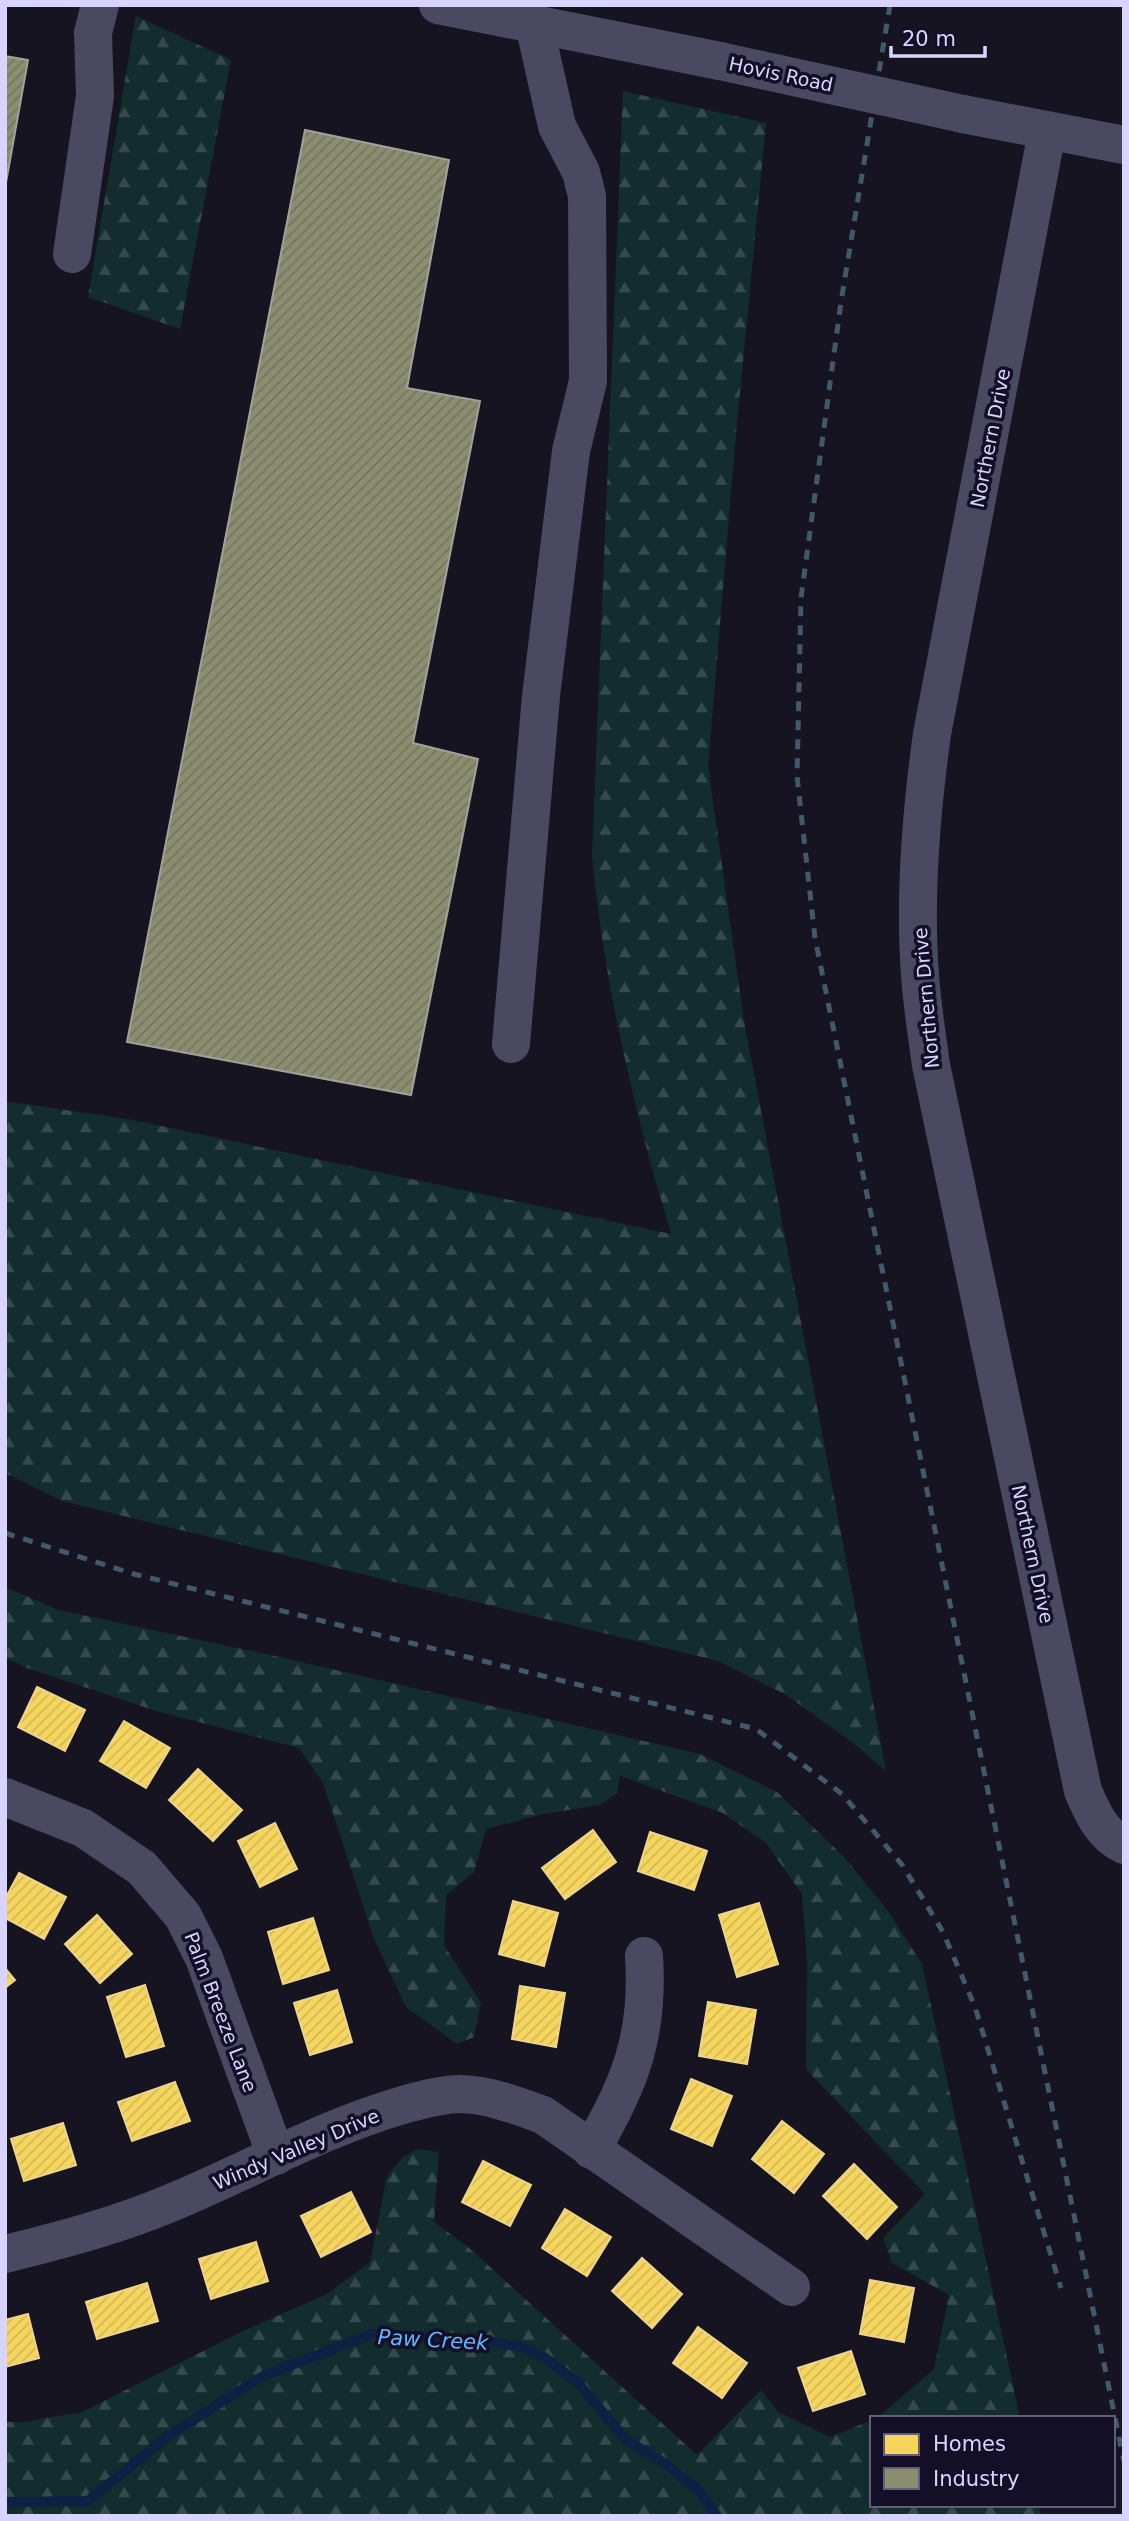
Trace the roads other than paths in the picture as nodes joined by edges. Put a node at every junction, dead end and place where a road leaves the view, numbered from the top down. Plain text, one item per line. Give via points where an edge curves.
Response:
1 (100, 5) edge
2 (438, 5) edge
3 (534, 24) junction
4 (1047, 132) junction
5 (1124, 145) edge
6 (72, 254) dead end
7 (511, 1044) dead end
8 (5, 1797) edge
9 (1124, 1845) edge
10 (644, 1956) dead end
11 (591, 2150) junction
12 (276, 2156) junction
13 (5, 2254) edge
14 (791, 2287) dead end

1 - 6 street via 93,33 95,96
2 - 3 street, Hovis Road
3 - 4 street, Hovis Road, bridge
3 - 7 street via 558,127 581,172 587,196 589,381 571,451 541,696
4 - 5 street, Hovis Road
4 - 9 street, Northern Drive via 932,734 918,878 920,974 931,1065 1083,1791 1102,1828
8 - 12 street, Palm Breeze Lane via 83,1828 142,1868 183,1916 204,1958
10 - 11 street via 647,1992 642,2034 617,2106
11 - 12 street, Windy Valley Drive via 542,2115 498,2098 459,2094 381,2111
11 - 14 street, Windy Valley Drive
12 - 13 street, Windy Valley Drive via 171,2203 70,2238

